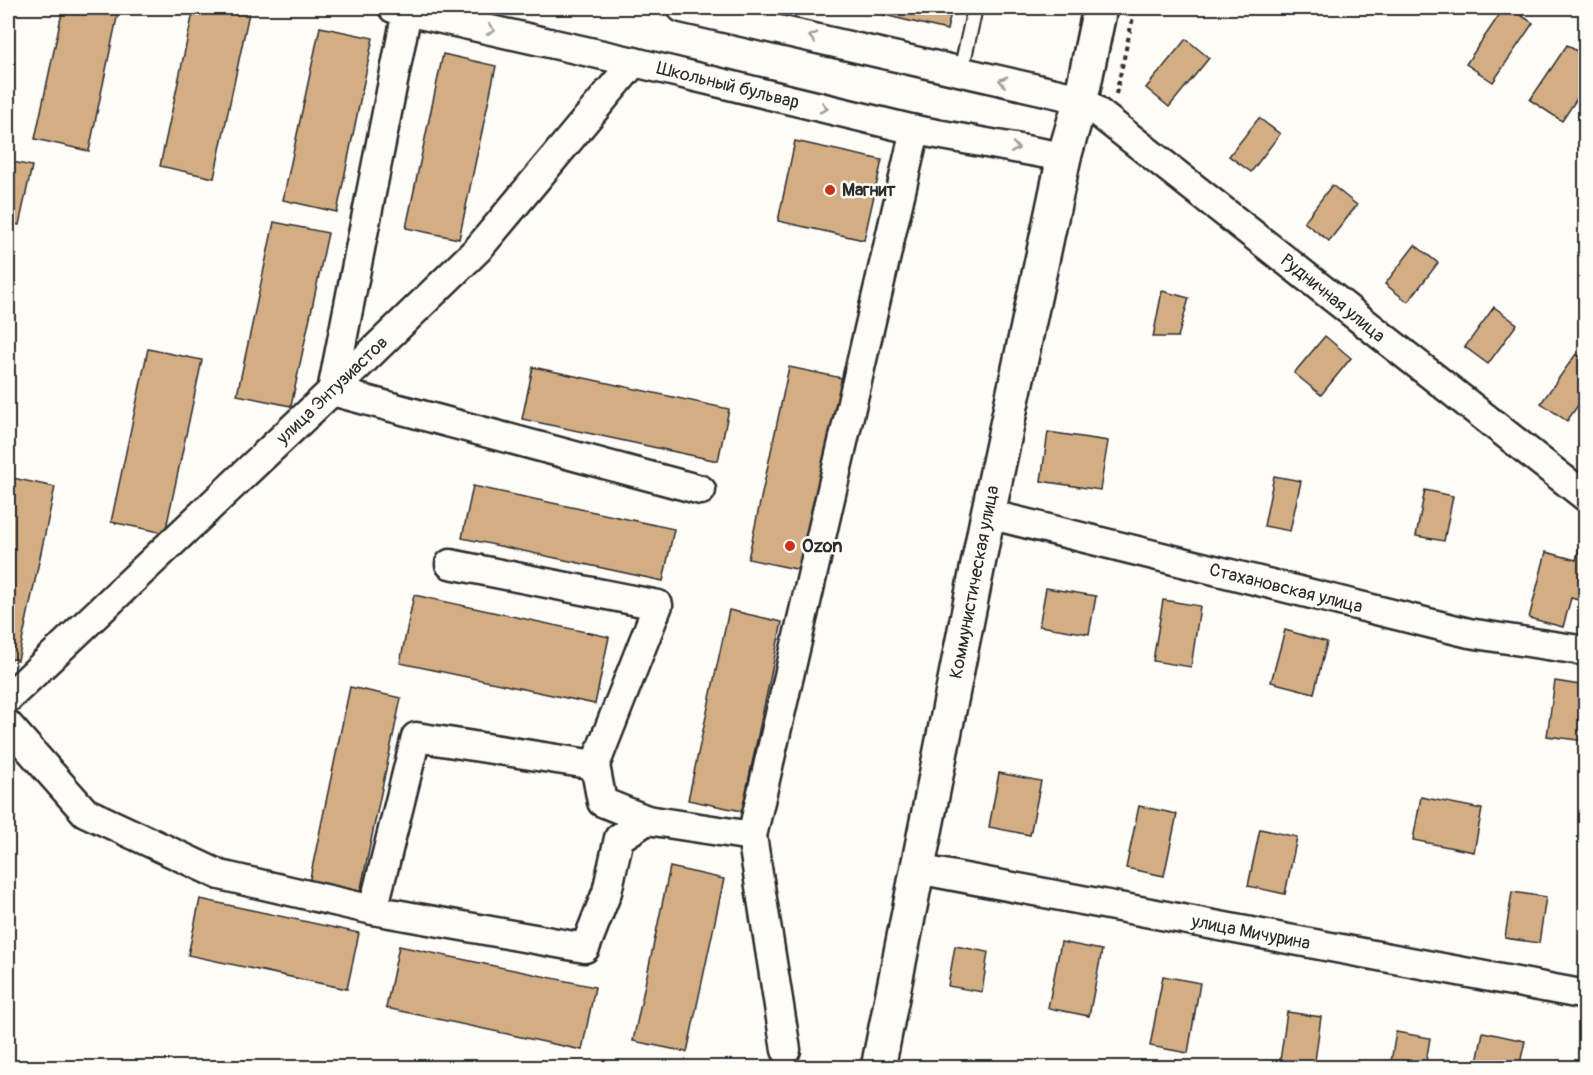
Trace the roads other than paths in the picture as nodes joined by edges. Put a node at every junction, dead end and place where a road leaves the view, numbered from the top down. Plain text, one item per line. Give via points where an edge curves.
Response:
1 (682, 8) edge
2 (975, 8) edge
3 (1100, 8) edge
4 (400, 9) edge
5 (634, 62) junction
6 (961, 71) junction
7 (1081, 99) junction
8 (915, 130) junction
9 (1064, 157) junction
10 (332, 391) junction
11 (701, 490) dead end
12 (1586, 497) edge
13 (988, 514) junction
14 (450, 564) dead end
15 (1586, 651) edge
16 (8, 698) edge
17 (8, 725) edge
18 (595, 765) junction
19 (647, 820) junction
20 (752, 836) junction
21 (917, 869) junction
22 (373, 910) junction
23 (1586, 995) edge
24 (786, 1050) dead end
25 (878, 1068) edge

6 -> 1 street
2 - 6 lane
3 - 7 street, Коммунистическая улица
4 -> 5 street, Школьный бульвар
4 - 10 street
5 -> 8 street, Школьный бульвар
5 - 10 street, улица Энтузиастов via 478,249
7 -> 6 street
7 - 9 street, Коммунистическая улица
7 - 12 street, Рудничная улица
8 -> 9 street, Школьный бульвар
8 - 20 street
9 - 13 street, Коммунистическая улица
10 - 11 street
10 - 16 street, улица Энтузиастов
13 - 15 street, Стахановская улица via 1469,633
13 - 21 street, Коммунистическая улица
14 - 18 street via 658,605
17 - 22 street via 85,812 220,874
18 - 19 street via 602,802
18 - 22 street via 416,736
19 - 20 street
19 - 22 street via 619,838 607,892 585,948
20 - 24 street
21 - 23 street, улица Мичурина
21 - 25 street, Коммунистическая улица

